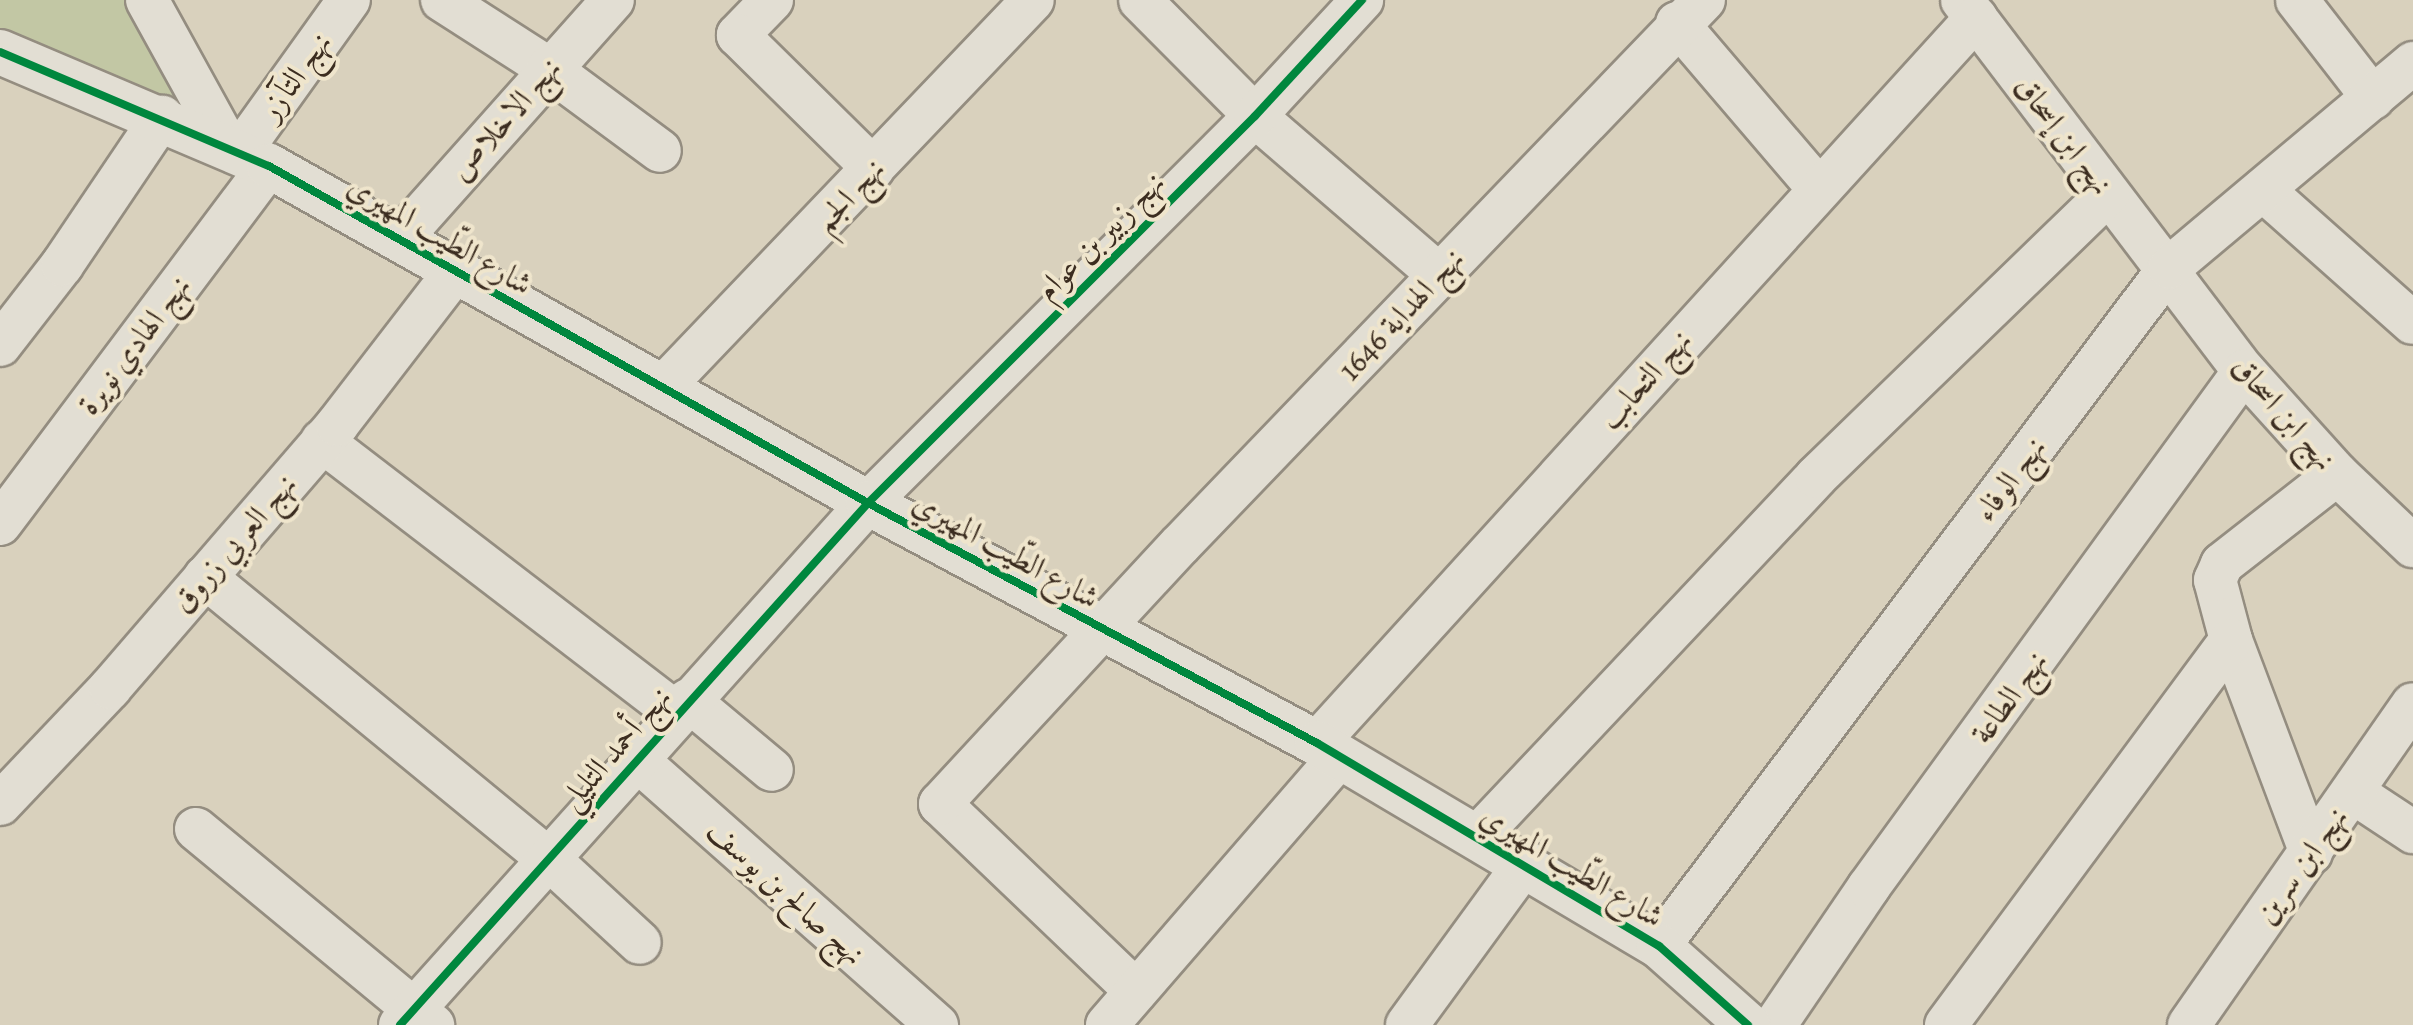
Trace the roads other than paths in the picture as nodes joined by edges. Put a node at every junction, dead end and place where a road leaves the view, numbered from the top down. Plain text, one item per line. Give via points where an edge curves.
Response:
1 (147, 0) edge
2 (349, 0) edge
3 (442, 0) edge
4 (613, 0) edge
5 (772, 0) edge
6 (1033, 0) edge
7 (1140, 0) edge
8 (1362, 0) edge
9 (2297, 0) edge
10 (1969, 9) edge
11 (1690, 11) edge
12 (0, 52) edge
13 (2413, 63) edge
14 (548, 68) junction
15 (2373, 98) junction
16 (1255, 116) junction
17 (162, 117) junction
18 (660, 151) dead end
19 (246, 155) junction
20 (873, 168) junction
21 (1818, 188) junction
22 (2263, 190) junction
23 (2108, 194) junction
24 (400, 239) junction
25 (2169, 268) junction
26 (455, 272) junction
27 (1438, 274) junction
28 (2413, 323) edge
29 (0, 345) edge
30 (2244, 371) junction
31 (663, 387) junction
32 (322, 441) junction
33 (2337, 474) junction
34 (868, 503) junction
35 (0, 524) edge
36 (2413, 546) edge
37 (205, 577) junction
38 (1100, 629) junction
39 (2231, 640) junction
40 (2413, 704) edge
41 (682, 706) junction
42 (1328, 749) junction
43 (636, 759) junction
44 (772, 770) dead end
45 (2354, 793) junction
46 (0, 804) edge
47 (196, 829) dead end
48 (2413, 832) edge
49 (1478, 836) junction
50 (2311, 853) junction
51 (550, 860) junction
52 (1526, 862) junction
53 (640, 943) dead end
54 (1659, 946) junction
55 (1136, 991) junction
56 (415, 1020) edge
57 (1420, 1020) edge
58 (937, 1025) edge
59 (1107, 1025) edge
60 (1748, 1025) edge
61 (1775, 1025) edge
62 (1946, 1025) edge
63 (2189, 1025) edge

1 - 19 street
2 - 19 street, نهج التآزر
3 - 14 street
4 - 14 street, نهج الاخلاص
5 - 20 street via 738,35
6 - 20 street, نهج الجم
7 - 16 street
8 - 16 street, نهج زبير بن عوام
9 - 15 street
10 - 21 street, نهج التحابب
10 - 23 street, نهج ابن إسحاق
11 - 21 street
11 - 27 street, نهج الهداية 1646
12 - 17 street, شارع الطّيب المهيري
13 - 15 street, نهج الوفاء
14 - 18 street
14 - 24 street, نهج الاخلاص
15 - 22 street, نهج الوفاء
16 - 27 street
16 - 34 street, نهج زبير بن عوام
17 - 19 street, شارع الطّيب المهيري
17 - 29 street via 62,265
19 - 24 street, شارع الطّيب المهيري
19 - 35 street, نهج الهادي نويرة
20 - 31 street, نهج الجم
21 - 42 street, نهج التحابب
22 - 25 street, نهج الوفاء
22 - 28 street
23 - 25 street, نهج ابن إسحاق
23 - 49 street via 1816,477
24 - 26 street, شارع الطّيب المهيري
25 - 30 street, نهج ابن اسحاق
25 - 54 street, نهج الوفاء
26 - 31 street, شارع الطّيب المهيري
26 - 32 street, نهج العربي زروق
27 - 38 street, نهج الهداية 1646
30 - 33 street, نهج ابن اسحاق
30 - 61 street, نهج الطاعة via 1868,888
31 - 34 street, شارع الطّيب المهيري
32 - 37 street, نهج العربي زروق
32 - 41 street
33 - 36 street, نهج ابن اسحاق
33 - 39 street via 2218,569 2216,592
34 - 38 street, شارع الطّيب المهيري via 994,565
34 - 41 street, نهج أحمد التليلي
37 - 46 street, نهج العربي زروق
37 - 51 street
38 - 42 street, شارع الطّيب المهيري
38 - 55 street via 940,804
39 - 50 street
39 - 62 street
40 - 45 street, نهج ابن سرين
41 - 43 street, نهج أحمد التليلي
41 - 44 street
42 - 49 street, شارع الطّيب المهيري
42 - 55 street, نهج التحابب
43 - 51 street, نهج أحمد التليلي
43 - 58 street, نهج صالح بن يوسف
45 - 48 street
45 - 50 street, نهج ابن سرين
47 - 56 street
49 - 52 street, شارع الطّيب المهيري
50 - 63 street, نهج ابن سرين
51 - 53 street
51 - 56 street, نهج أحمد التليلي
52 - 54 street, شارع الطّيب المهيري
52 - 57 street
54 - 60 street, شارع الطّيب المهيري
55 - 59 street, نهج التحابب

